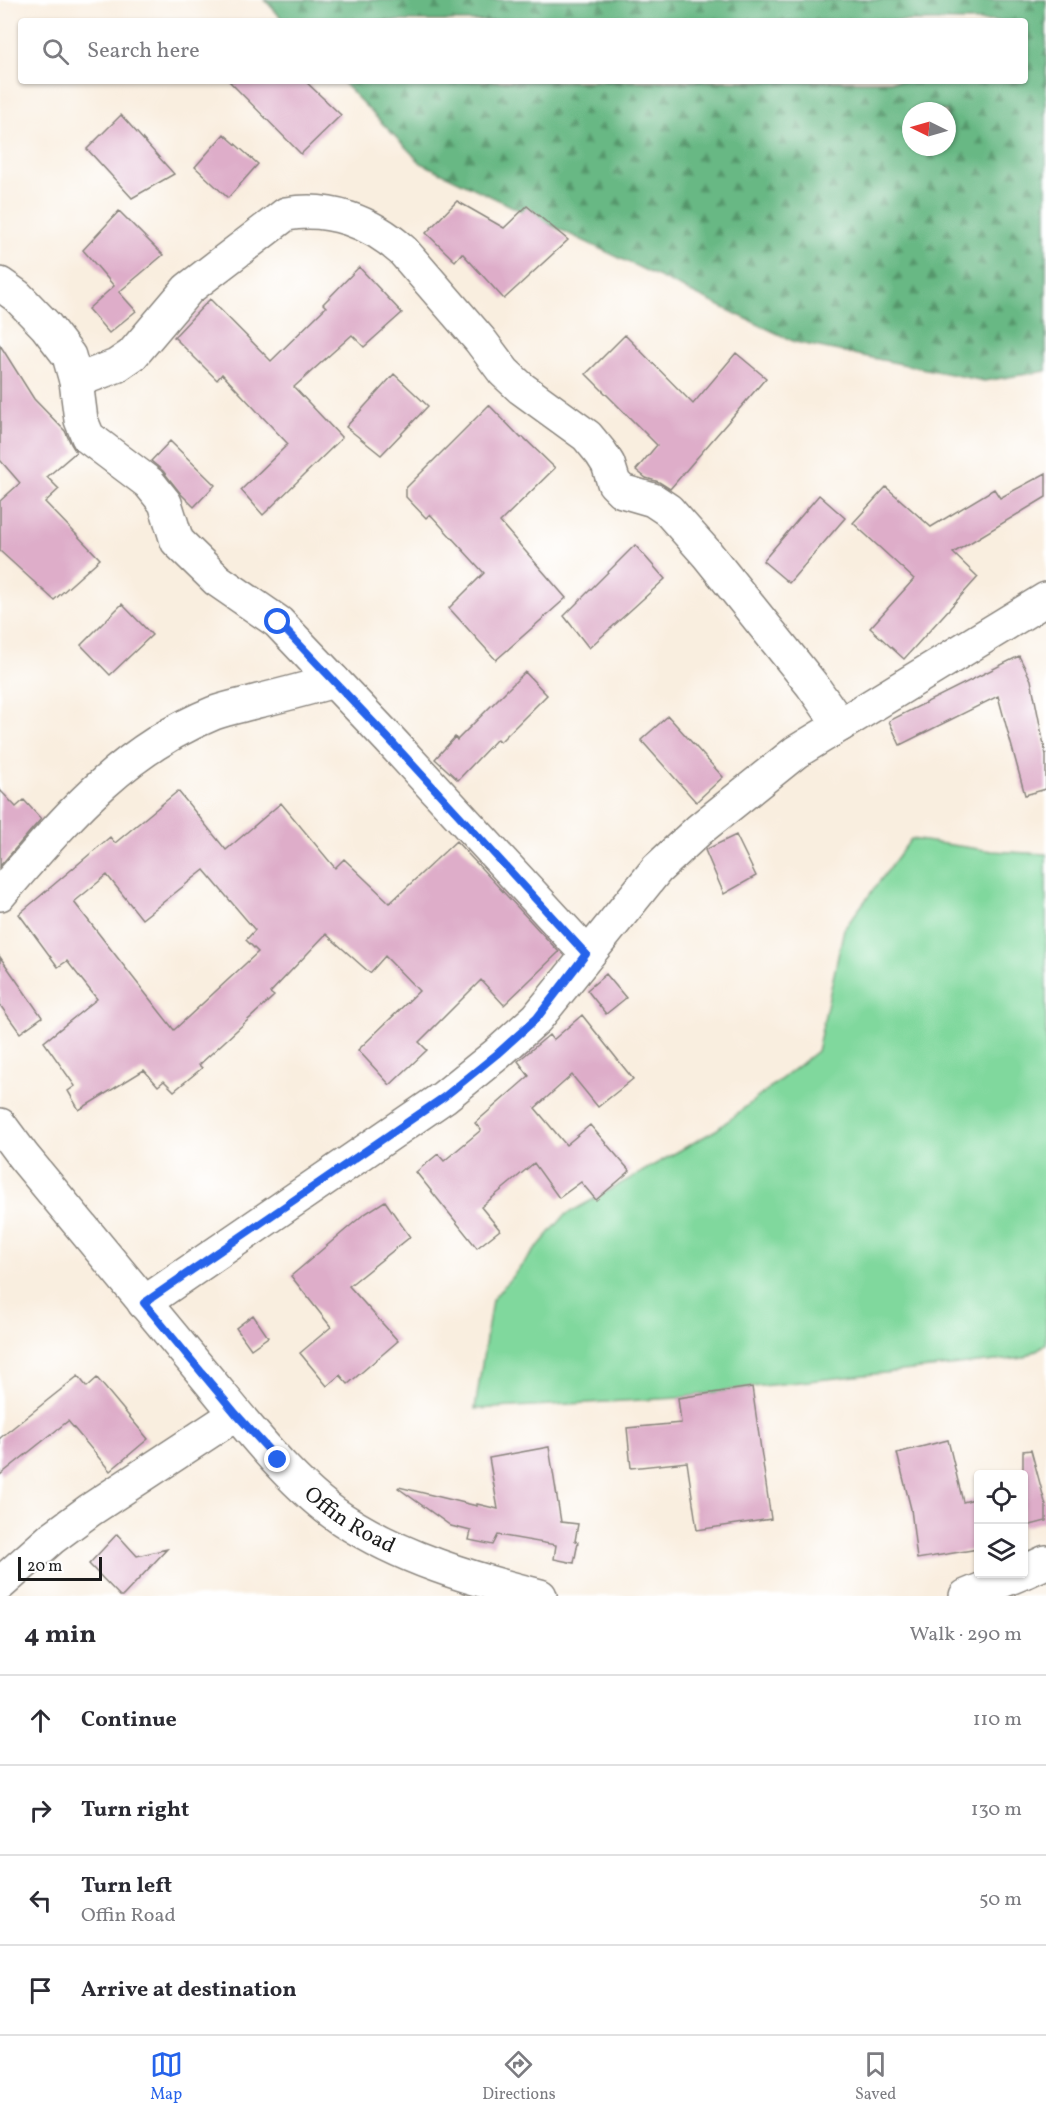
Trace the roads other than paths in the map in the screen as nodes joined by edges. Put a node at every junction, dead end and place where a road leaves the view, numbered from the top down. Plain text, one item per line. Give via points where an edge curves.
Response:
1 (0, 284) edge
2 (76, 381) junction
3 (1046, 599) edge
4 (334, 681) junction
5 (840, 725) junction
6 (0, 894) edge
7 (586, 954) junction
8 (0, 1125) edge
9 (144, 1303) junction
10 (236, 1414) junction
11 (1046, 1562) edge
12 (1028, 1570) edge
13 (1009, 1578) edge
14 (0, 1584) edge
15 (456, 1585) edge
16 (540, 1596) edge
17 (966, 1596) edge

1 - 2 street via 46,326 69,356
2 - 4 street via 81,420 88,437 149,483 165,503 177,541 217,580 278,622
2 - 5 street via 116,366 132,355 188,289 286,214 306,210 328,213 373,229 403,251 504,372 587,436 608,464 614,483 668,510
3 - 5 street
4 - 6 street via 216,712 147,748 82,802
4 - 7 street
5 - 7 street via 796,752 700,829 657,869
7 - 9 street via 537,1018 444,1097
8 - 9 street, Offin Road
9 - 10 street, Offin Road
10 - 14 street via 90,1510
10 - 15 street, Offin Road via 309,1493 343,1519
11 - 12 street
13 - 17 street
15 - 16 street, Offin Road

